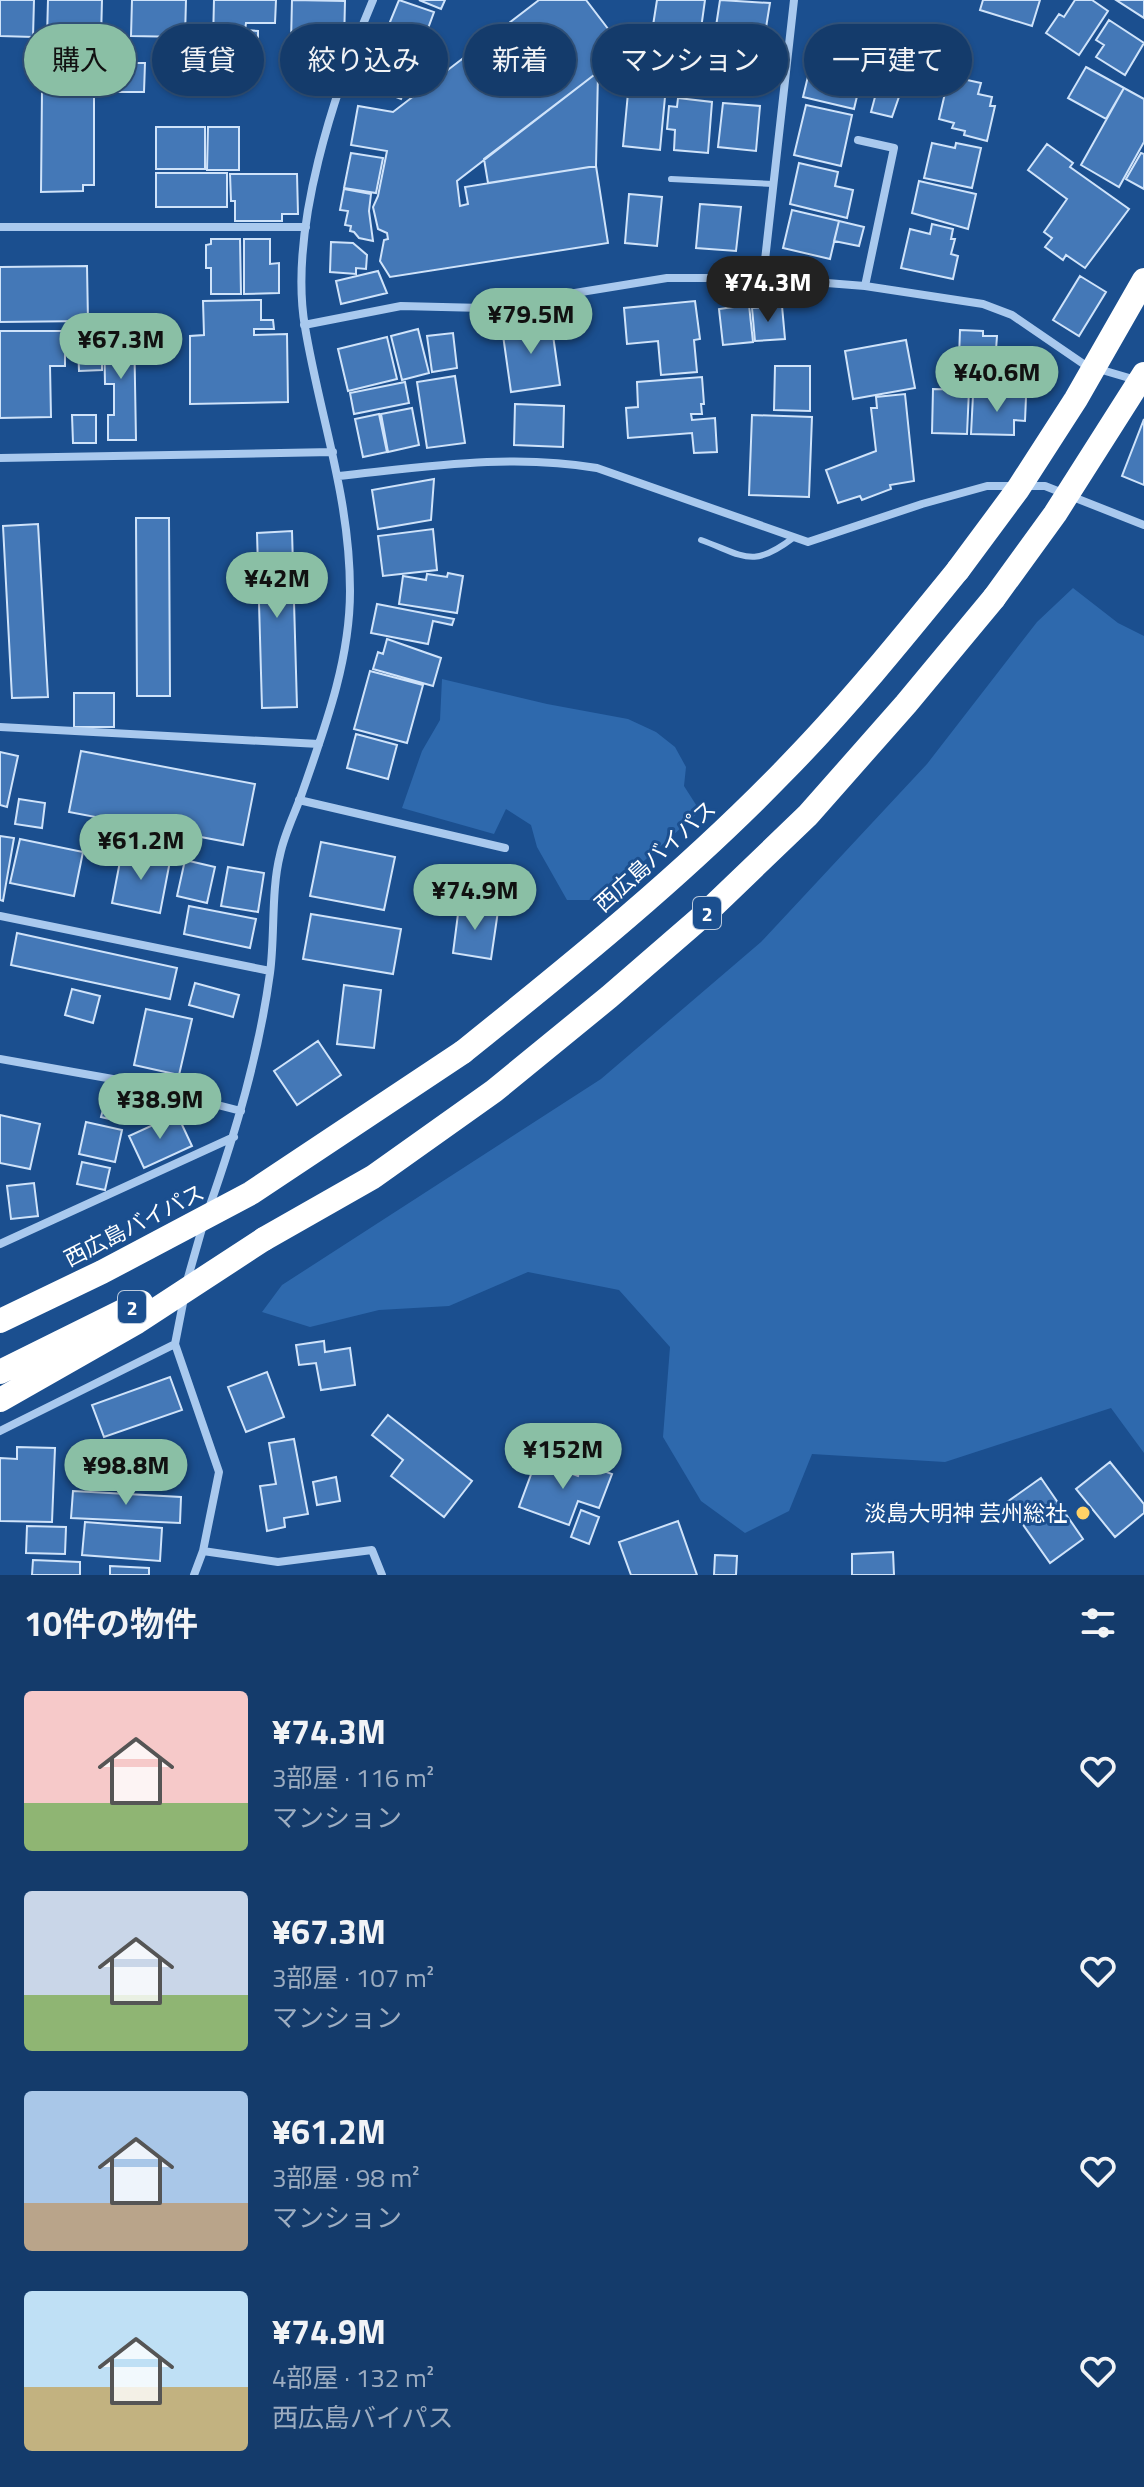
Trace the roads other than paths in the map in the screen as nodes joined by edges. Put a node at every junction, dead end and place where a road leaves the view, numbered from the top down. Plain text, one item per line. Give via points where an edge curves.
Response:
1 (373, 0) edge
2 (794, 0) edge
3 (858, 140) dead end
4 (671, 179) dead end
5 (773, 184) junction
6 (0, 227) edge
7 (306, 227) junction
8 (763, 278) junction
9 (1144, 280) edge
10 (865, 286) junction
11 (304, 325) junction
12 (1144, 374) edge
13 (1144, 382) edge
14 (333, 452) junction
15 (0, 458) edge
16 (339, 476) junction
17 (1144, 525) edge
18 (793, 538) junction
19 (701, 540) dead end
20 (0, 727) edge
21 (319, 744) junction
22 (299, 800) junction
23 (505, 848) dead end
24 (0, 916) edge
25 (270, 971) junction
26 (0, 1059) edge
27 (241, 1111) junction
28 (234, 1137) junction
29 (264, 1239) junction
30 (0, 1244) edge
31 (0, 1321) edge
32 (175, 1344) junction
33 (0, 1372) edge
34 (0, 1400) edge
35 (0, 1431) edge
36 (203, 1551) junction
37 (194, 1575) edge
38 (382, 1575) edge

1 - 7 street via 321,151
2 - 5 street
3 - 10 street via 894,148
4 - 5 lane
5 - 8 street
6 - 7 street
7 - 11 street
8 - 10 street
8 - 11 street via 667,278 483,308 401,306
9 - 31 highway, 西広島バイパス / 2, bridge via 1076,399 958,570 875,672 771,783 646,901 463,1052 251,1193
10 - 13 street via 983,304 1012,315 1085,365
11 - 14 street
12 - 29 highway, 2, bridge via 994,598 808,815 706,913 494,1091 373,1177
14 - 15 street
14 - 16 street
16 - 18 street via 470,462 564,462 597,468
16 - 21 street via 350,593 344,660
17 - 18 street via 1045,486 987,486 823,539
18 - 19 lane via 774,553 752,559
20 - 21 street
21 - 22 street
22 - 23 street
22 - 25 street via 279,856
24 - 25 street
25 - 27 street
26 - 27 street via 124,1081
27 - 28 street
28 - 30 street
28 - 32 street via 192,1259
29 - 33 highway, 2, bridge
29 - 34 highway, bridge via 137,1322
32 - 35 street
32 - 36 street via 219,1472
36 - 37 street
36 - 38 street via 278,1562 372,1550

